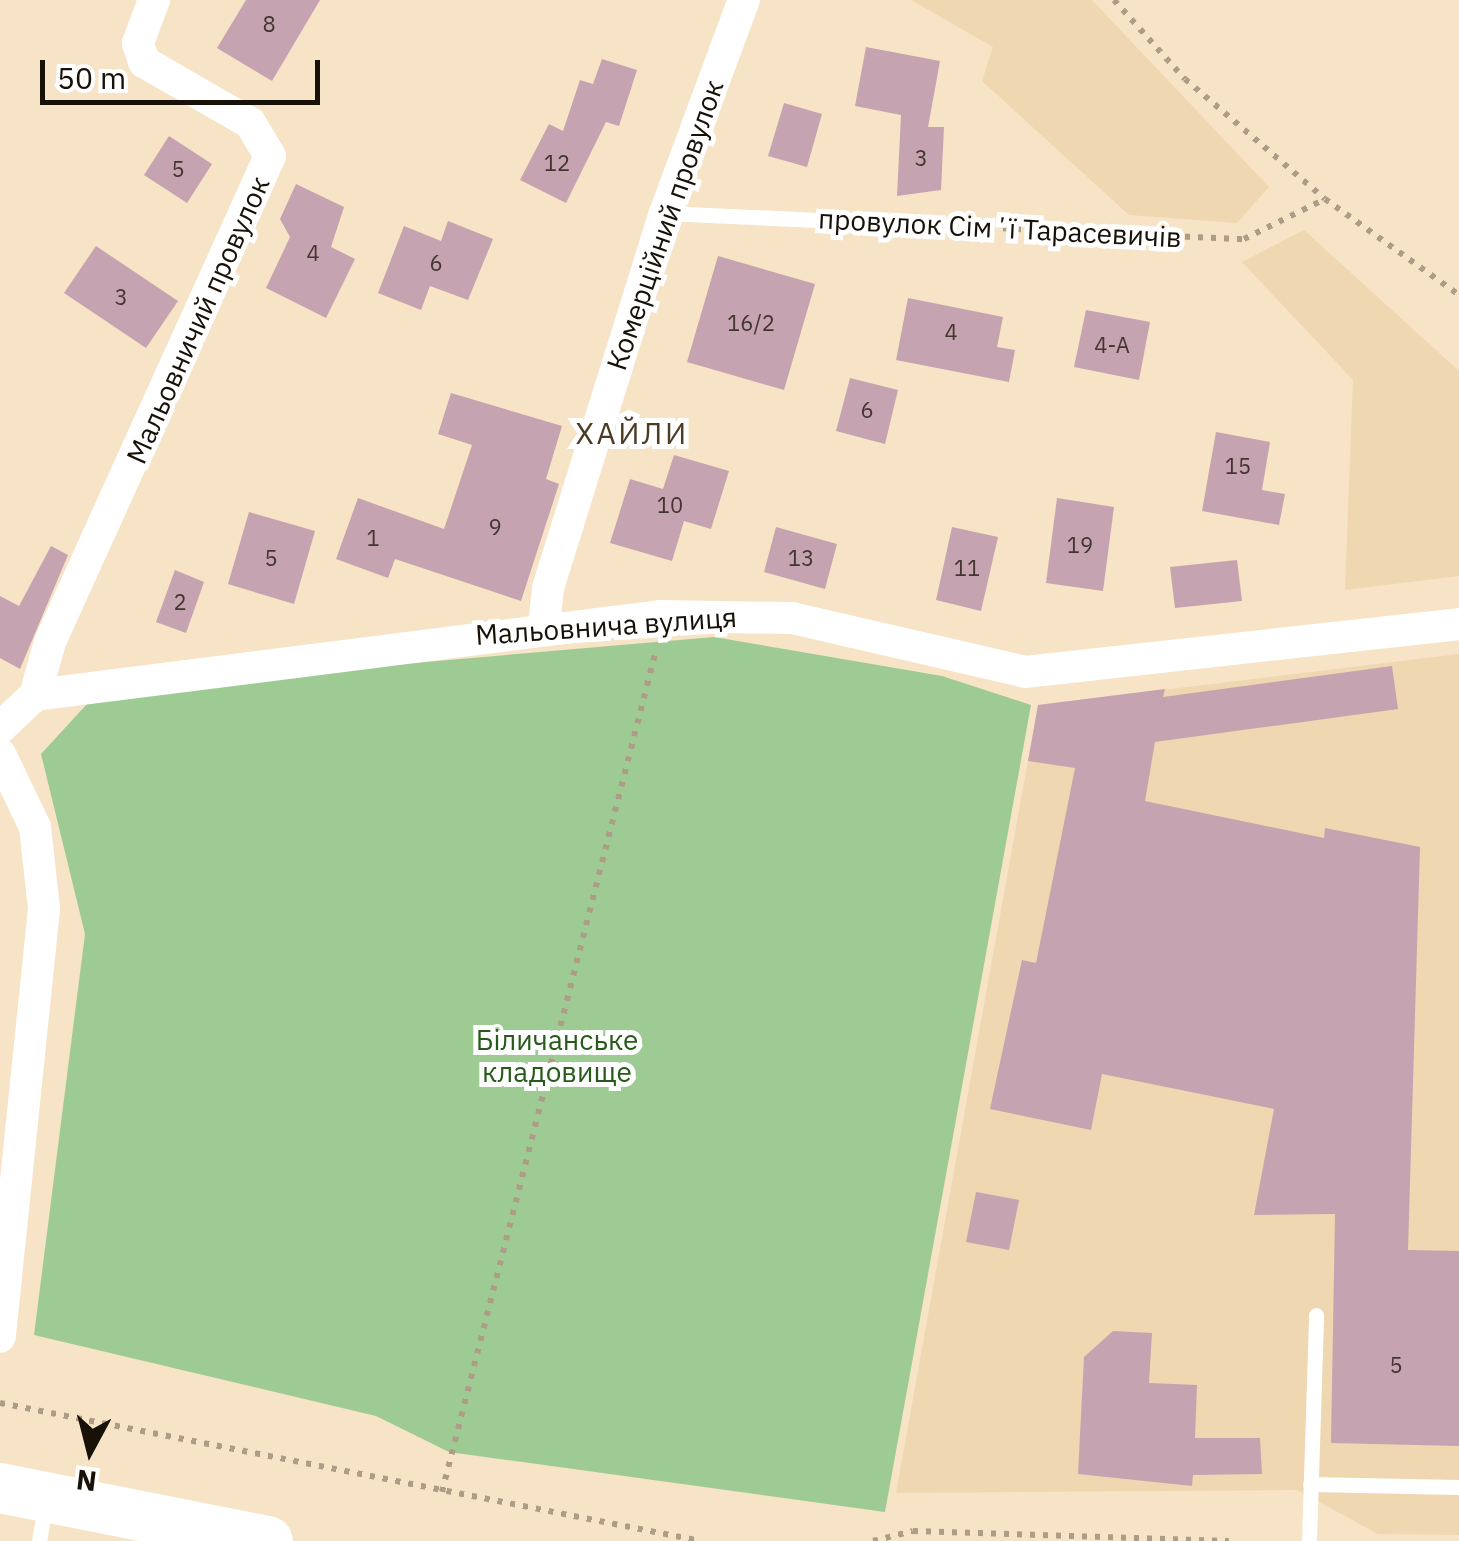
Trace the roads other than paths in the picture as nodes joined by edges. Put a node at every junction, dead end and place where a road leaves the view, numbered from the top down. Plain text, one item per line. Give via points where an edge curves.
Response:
1 (154, 0) edge
2 (744, 0) edge
3 (665, 213) junction
4 (861, 222) road end
5 (1459, 624) edge
6 (544, 626) junction
7 (35, 694) junction
8 (0, 728) edge
9 (0, 754) edge
10 (1316, 1315) dead end
11 (0, 1337) edge
12 (1310, 1484) junction
13 (1459, 1487) edge
14 (29, 1509) edge
15 (268, 1541) edge
16 (1309, 1541) edge

1 - 7 street, Мальовничий провулок via 138,43 144,62 250,123 270,156 50,642
2 - 3 street, Комерційний провулок
3 - 4 lane, провулок Сімʼї Тарасевичів
3 - 6 street, Комерційний провулок via 548,588
5 - 6 street, Мальовнича вулиця via 1025,672 792,618 660,616
6 - 7 street, Мальовнича вулиця
7 - 8 street
9 - 11 street via 34,826 44,909
10 - 12 lane
12 - 13 lane
12 - 16 lane
14 - 15 main road

